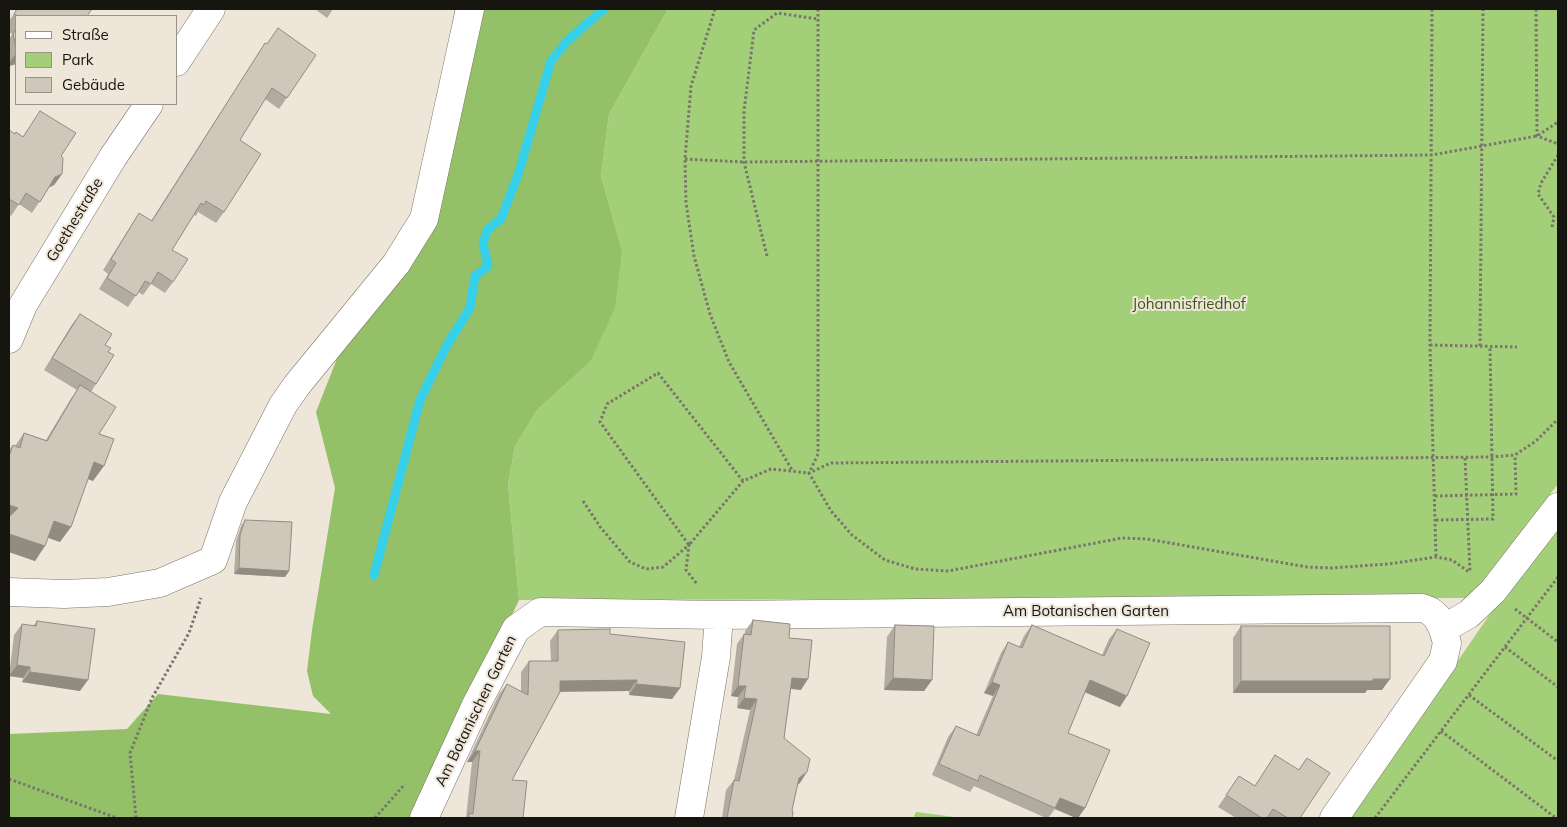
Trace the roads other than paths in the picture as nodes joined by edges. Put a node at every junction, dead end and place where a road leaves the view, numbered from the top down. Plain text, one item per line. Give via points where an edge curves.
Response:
1 (211, 9) edge
2 (470, 9) edge
3 (178, 59) edge
4 (147, 105) edge
5 (9, 339) edge
6 (1558, 507) edge
7 (9, 592) edge
8 (719, 614) junction
9 (1443, 629) junction
10 (424, 818) edge
11 (690, 818) edge
12 (1334, 818) edge

1 - 3 street
2 - 7 street via 424,219 396,264 284,405 233,502 213,560 160,583 108,592
4 - 5 street, Goethestraße via 23,306
6 - 9 street via 1493,591 1469,614
8 - 9 street, Am Botanischen Garten via 1422,608 1437,617
8 - 10 street, Am Botanischen Garten via 540,612 529,618 516,629 476,705
8 - 11 street via 716,658
9 - 12 street via 1447,642 1443,661

